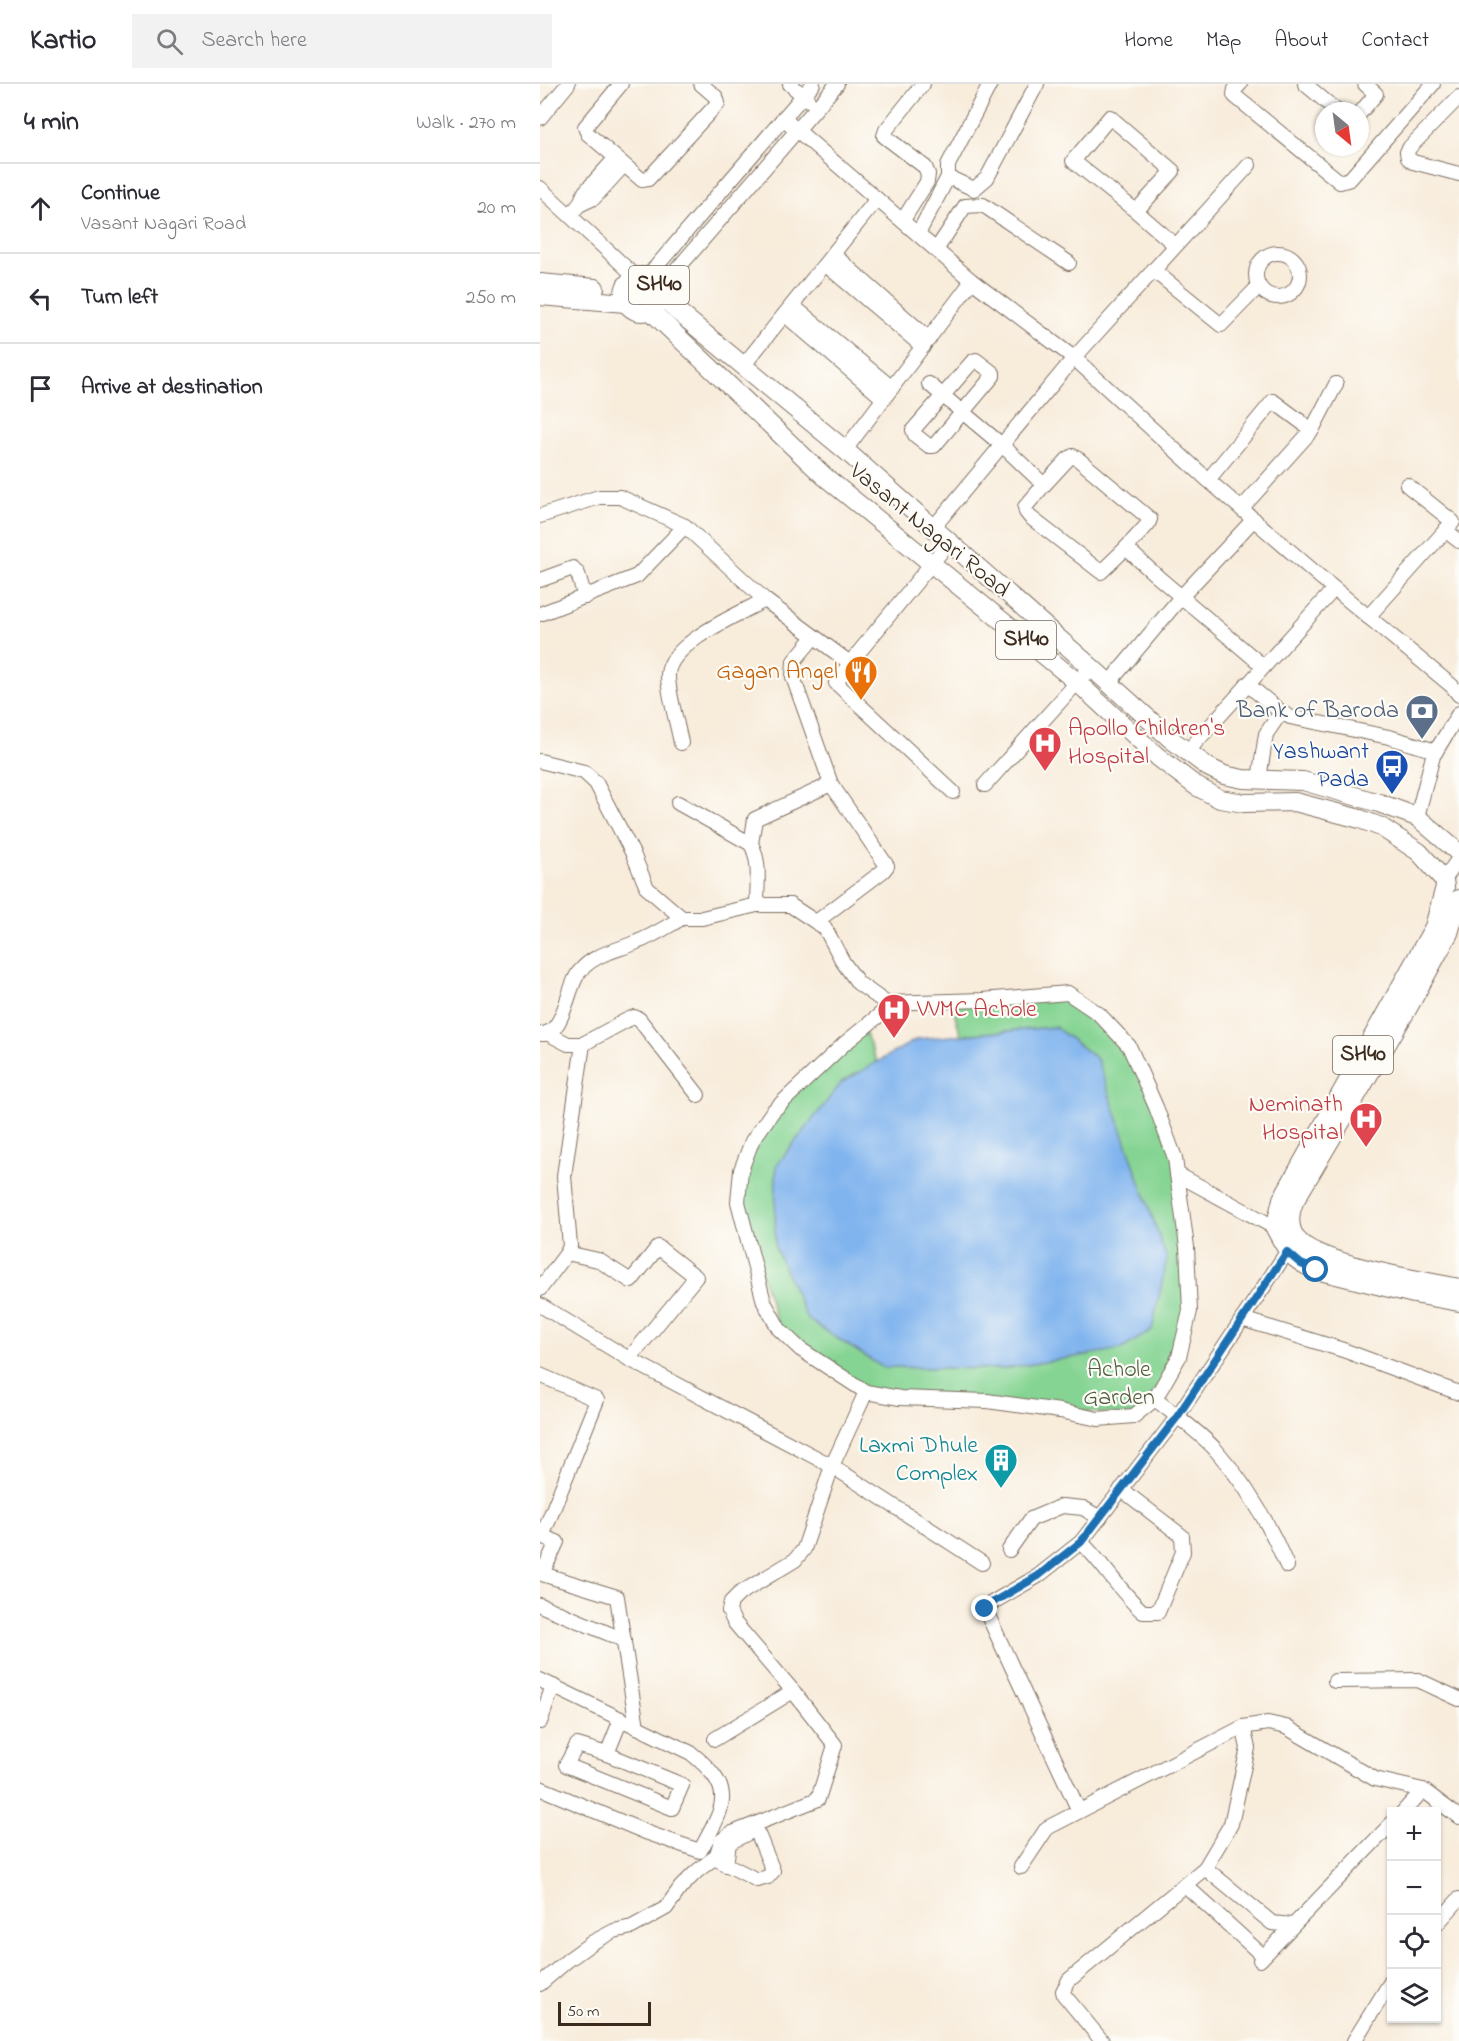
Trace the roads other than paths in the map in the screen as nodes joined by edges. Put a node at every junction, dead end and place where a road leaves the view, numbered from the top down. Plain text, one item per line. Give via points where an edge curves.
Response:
1 (557, 84) edge
2 (568, 84) edge
3 (621, 84) edge
4 (701, 84) edge
5 (790, 84) edge
6 (813, 84) edge
7 (837, 84) edge
8 (923, 84) edge
9 (990, 84) edge
10 (1037, 84) edge
11 (1240, 84) edge
12 (1305, 84) edge
13 (1365, 84) edge
14 (1433, 84) edge
15 (803, 96) junction
16 (1459, 97) edge
17 (540, 102) edge
18 (1326, 102) edge
19 (1369, 102) edge
20 (817, 108) junction
21 (540, 118) edge
22 (783, 118) junction
23 (798, 130) junction
24 (619, 162) junction
25 (1249, 165) dead end
26 (1459, 174) edge
27 (948, 177) junction
28 (540, 188) edge
29 (877, 199) junction
30 (574, 210) junction
31 (1136, 212) junction
32 (903, 220) junction
33 (918, 234) junction
34 (1175, 245) junction
35 (936, 250) junction
36 (830, 260) junction
37 (1069, 263) dead end
38 (1153, 270) junction
39 (972, 281) junction
40 (540, 284) edge
41 (1259, 286) dead end
42 (642, 288) junction
43 (540, 296) edge
44 (650, 310) junction
45 (789, 311) junction
46 (926, 343) junction
47 (1074, 358) junction
48 (743, 366) junction
49 (929, 384) dead end
50 (1336, 384) dead end
51 (888, 393) junction
52 (942, 396) junction
53 (963, 413) junction
54 (1312, 430) junction
55 (1003, 446) junction
56 (845, 450) junction
57 (1208, 480) junction
58 (1044, 485) junction
59 (1407, 485) dead end
60 (1242, 508) junction
61 (540, 516) edge
62 (1254, 519) junction
63 (686, 526) junction
64 (933, 528) junction
65 (1445, 530) junction
66 (950, 541) junction
67 (1459, 541) edge
68 (1126, 548) junction
69 (932, 563) junction
70 (540, 580) edge
71 (1334, 589) junction
72 (585, 597) junction
73 (1181, 597) junction
74 (765, 600) junction
75 (540, 614) edge
76 (1368, 617) junction
77 (814, 637) junction
78 (850, 663) junction
79 (1263, 666) junction
80 (1091, 667) junction
81 (1077, 682) junction
82 (1109, 683) junction
83 (1247, 684) junction
84 (1459, 695) edge
85 (1281, 712) junction
86 (1459, 713) edge
87 (681, 743) dead end
88 (1436, 751) junction
89 (1187, 752) junction
90 (540, 761) edge
91 (1259, 779) junction
92 (831, 784) junction
93 (985, 785) dead end
94 (953, 792) dead end
95 (678, 803) dead end
96 (1417, 817) junction
97 (751, 844) junction
98 (1459, 853) edge
99 (1459, 858) edge
100 (1444, 880) junction
101 (1459, 899) edge
102 (757, 905) junction
103 (682, 918) junction
104 (816, 922) junction
105 (893, 1004) junction
106 (543, 1033) edge
107 (584, 1044) junction
108 (698, 1095) dead end
109 (1178, 1174) junction
110 (1275, 1228) junction
111 (1291, 1245) junction
112 (567, 1253) junction
113 (1459, 1288) edge
114 (540, 1289) edge
115 (1459, 1302) edge
116 (541, 1311) edge
117 (1242, 1319) junction
118 (629, 1359) junction
119 (540, 1375) edge
120 (866, 1392) junction
121 (1459, 1393) edge
122 (1155, 1399) junction
123 (1177, 1417) junction
124 (832, 1466) junction
125 (1121, 1489) junction
126 (1100, 1518) junction
127 (541, 1537) edge
128 (1081, 1542) junction
129 (1009, 1550) dead end
130 (982, 1563) dead end
131 (1287, 1566) dead end
132 (541, 1576) edge
133 (540, 1605) edge
134 (624, 1640) junction
135 (540, 1680) edge
136 (1335, 1681) dead end
137 (553, 1686) junction
138 (793, 1691) junction
139 (1459, 1699) edge
140 (621, 1719) junction
141 (540, 1722) edge
142 (637, 1727) junction
143 (1243, 1727) junction
144 (715, 1739) dead end
145 (607, 1754) junction
146 (540, 1788) edge
147 (1423, 1790) junction
148 (1408, 1807) edge
149 (1079, 1811) junction
150 (1459, 1817) edge
151 (1387, 1828) edge
152 (1021, 1867) dead end
153 (1206, 1868) junction
154 (1221, 1881) junction
155 (1185, 1885) junction
156 (1459, 1899) edge
157 (1203, 1901) junction
158 (1441, 1920) edge
159 (1292, 1925) junction
160 (540, 1984) edge
161 (1387, 1988) edge
162 (1102, 2041) edge
163 (1354, 2041) edge

1 - 17 street
2 - 21 street
3 - 24 street via 585,127
4 - 24 street via 718,103 648,179 642,180
5 - 15 street
6 - 15 street
7 - 20 street
8 - 32 street via 884,136 925,167 928,174
9 - 27 street via 948,165
10 - 27 street via 981,185 974,189
11 - 14 street via 1235,89 1236,97 1340,182 1350,179
12 - 18 street
13 - 19 street via 1376,94
15 - 20 street
15 - 22 street
16 - 26 street via 1407,152 1413,162
20 - 23 street
22 - 23 street
22 - 42 street
23 - 29 street
23 - 42 street
24 - 30 street via 594,198
25 - 34 street
27 - 33 street
28 - 30 street
29 - 32 street
29 - 36 street
30 - 42 street
31 - 31 street via 1173,171 1110,117 1073,161
31 - 34 street
32 - 33 street
33 - 35 street
34 - 38 street
35 - 37 street via 965,206 974,204 983,206
35 - 39 street
36 - 45 street
36 - 46 street
38 - 41 street via 1221,325
38 - 47 street
39 - 46 street
39 - 47 street
40 - 42 main road, SH40
42 - 43 main road, SH40
42 - 44 main road, SH40 via 658,304
42 - 44 main road, SH40 via 630,307 639,312
42 - 48 main road, Vasant Nagari Road / SH40 via 676,310
44 - 69 main road, Vasant Nagari Road / SH40 via 824,476
45 - 48 street
45 - 51 street
46 - 51 street
47 - 55 street
47 - 57 street
48 - 56 main road, Vasant Nagari Road / SH40
49 - 52 street
50 - 54 street
51 - 56 street
52 - 53 street
52 - 53 street via 913,430 928,446 934,446
52 - 53 street via 974,361 993,373
53 - 55 street
54 - 57 street via 1273,401
54 - 60 street
55 - 58 street
55 - 64 street
56 - 64 main road, Vasant Nagari Road / SH40
57 - 60 street
58 - 68 street via 1025,507 1026,512 1097,569 1101,572 1107,568
58 - 68 street via 1068,459 1078,459 1150,519
59 - 65 street via 1453,522
60 - 62 street
61 - 63 street via 599,497 620,497
62 - 71 street
62 - 73 street
63 - 72 street via 637,576
63 - 74 street
64 - 66 main road, Vasant Nagari Road / SH40
65 - 67 street
65 - 76 street
66 - 69 street
66 - 80 main road, Vasant Nagari Road / SH40
68 - 73 street
69 - 78 street
69 - 81 main road, Vasant Nagari Road / SH40
70 - 72 street via 573,568
71 - 76 street
71 - 79 street
72 - 75 street
73 - 79 street
73 - 82 street
74 - 77 street
74 - 87 street via 688,642 675,656 668,675
76 - 84 street
77 - 78 street
77 - 92 street via 794,660 794,677
78 - 94 street via 836,683
79 - 83 street
80 - 81 street
80 - 82 main road, Vasant Nagari Road / SH40
81 - 93 street
81 - 100 main road, Vasant Nagari Road / SH40 via 1158,758 1220,799 1295,802 1360,819 1381,827 1419,852
82 - 89 main road, Vasant Nagari Road / SH40
83 - 85 street
83 - 89 street
85 - 88 street
85 - 91 street via 1266,734
86 - 88 street
88 - 96 street
89 - 91 main road, Vasant Nagari Road / SH40 via 1224,775
90 - 103 street via 584,772 596,783 647,888
91 - 96 main road, Vasant Nagari Road / SH40 via 1303,781
92 - 97 street via 755,819
92 - 104 street via 887,866
95 - 97 street
96 - 98 main road, Vasant Nagari Road / SH40
97 - 102 street via 757,861
99 - 100 street
100 - 110 main road, SH40 via 1434,927 1282,1198
101 - 111 main road, SH40 via 1449,933 1294,1202 1289,1213
102 - 103 street via 702,918
102 - 104 street via 790,905
103 - 106 street via 638,942 596,957 578,972 557,1026
104 - 105 street via 825,928 858,983
105 - 109 street via 1068,993 1100,1014 1129,1046 1156,1107
105 - 120 street via 773,1111 752,1142 741,1170 738,1202 764,1302 779,1329 800,1349
106 - 107 street via 568,1044
107 - 108 street via 627,1020 639,1019
107 - 112 street via 564,1176 570,1246
109 - 110 street
109 - 122 street via 1190,1311 1179,1357
110 - 111 main road
111 - 113 main road via 1356,1266
111 - 115 main road via 1301,1264 1316,1270
111 - 117 street
112 - 114 street
112 - 118 street via 598,1260 631,1281 658,1247 696,1277
116 - 118 street
117 - 121 street via 1343,1350
117 - 123 street
118 - 124 street
119 - 127 street via 597,1400
120 - 122 street via 900,1398 987,1401 1098,1419 1134,1416
120 - 124 street
122 - 123 street
123 - 125 street
123 - 131 street via 1214,1449 1259,1507
124 - 130 street
124 - 138 street via 804,1549 795,1560 739,1594 729,1611
125 - 126 street
125 - 128 street via 1182,1536 1183,1552 1158,1612 1143,1612 1126,1598 1097,1557
126 - 128 street
126 - 129 street via 1083,1508 1062,1506 1031,1519
127 - 132 street via 557,1542
128 - 149 street via 1038,1576 985,1609
132 - 134 street via 617,1597
133 - 134 street
134 - 142 street
135 - 137 street
136 - 139 street via 1418,1680
137 - 140 street
137 - 141 street
138 - 144 street
138 - 160 street via 835,1745 818,1799 730,1834 721,1841 720,1861 696,1872 666,1908 593,1942
140 - 142 street
140 - 145 street
142 - 146 street via 691,1753 711,1769 718,1781 721,1811 700,1851
143 - 147 street via 1268,1723 1286,1727 1374,1779
143 - 149 street
143 - 153 street via 1248,1748 1231,1824
145 - 145 street via 682,1785 672,1808 566,1765 577,1745
147 - 148 street
147 - 150 street
149 - 152 street via 1047,1828
151 - 159 street
153 - 154 street
153 - 155 street
154 - 157 street
154 - 159 street via 1272,1923
155 - 157 street
155 - 162 street via 1064,1987 1064,1995
156 - 158 street
157 - 159 street via 1261,1958
161 - 163 street

